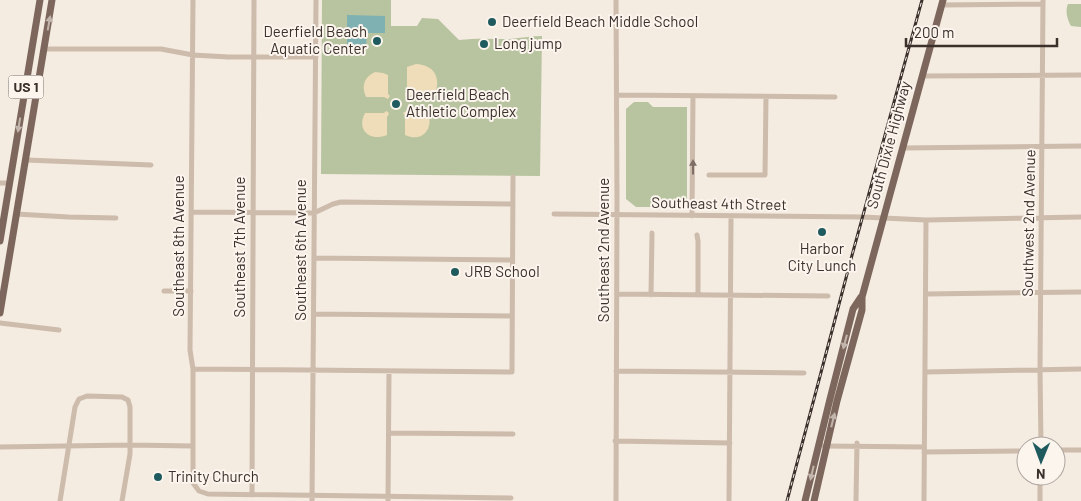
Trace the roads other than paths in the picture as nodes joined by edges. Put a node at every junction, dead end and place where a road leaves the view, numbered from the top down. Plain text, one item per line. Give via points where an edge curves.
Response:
1 (40, 0) edge
2 (52, 0) edge
3 (193, 0) edge
4 (254, 0) edge
5 (316, 0) edge
6 (616, 0) edge
7 (943, 2) edge
8 (1043, 2) edge
9 (36, 25) junction
10 (44, 49) junction
11 (193, 54) junction
12 (254, 57) junction
13 (316, 57) junction
14 (30, 58) junction
15 (1043, 75) junction
16 (1081, 75) edge
17 (923, 76) junction
18 (39, 80) junction
19 (617, 95) junction
20 (693, 96) junction
21 (766, 97) junction
22 (835, 97) dead end
23 (1081, 146) edge
24 (1042, 147) junction
25 (903, 148) junction
26 (26, 160) junction
27 (13, 162) junction
28 (151, 165) dead end
29 (708, 175) dead end
30 (513, 177) dead end
31 (22, 180) junction
32 (0, 182) edge
33 (10, 182) junction
34 (513, 204) junction
35 (17, 210) junction
36 (192, 212) junction
37 (253, 213) junction
38 (314, 213) junction
39 (554, 214) dead end
40 (617, 215) junction
41 (692, 216) junction
42 (731, 217) junction
43 (1042, 217) junction
44 (1081, 217) edge
45 (116, 218) dead end
46 (884, 218) junction
47 (926, 220) junction
48 (652, 233) dead end
49 (697, 235) dead end
50 (0, 241) edge
51 (314, 258) junction
52 (512, 260) junction
53 (164, 291) dead end
54 (191, 291) junction
55 (1081, 292) edge
56 (1041, 293) junction
57 (616, 294) junction
58 (926, 294) junction
59 (651, 295) junction
60 (698, 295) junction
61 (730, 296) junction
62 (828, 296) dead end
63 (862, 296) junction
64 (0, 313) edge
65 (314, 314) junction
66 (512, 316) junction
67 (0, 323) edge
68 (59, 330) dead end
69 (193, 369) junction
70 (1081, 369) edge
71 (252, 370) junction
72 (313, 370) junction
73 (1040, 370) junction
74 (389, 371) junction
75 (616, 371) junction
76 (730, 372) junction
77 (925, 372) junction
78 (804, 373) dead end
79 (388, 433) junction
80 (513, 434) dead end
81 (1040, 436) edge
82 (616, 442) junction
83 (730, 443) junction
84 (130, 445) junction
85 (857, 445) junction
86 (70, 446) junction
87 (193, 446) junction
88 (818, 446) junction
89 (0, 447) edge
90 (826, 447) junction
91 (924, 449) junction
92 (1066, 450) edge
93 (1081, 450) edge
94 (1016, 451) edge
95 (1040, 486) edge
96 (252, 494) junction
97 (312, 498) edge
98 (388, 498) edge
99 (511, 498) dead end
100 (466, 499) edge
101 (60, 501) edge
102 (122, 501) edge
103 (616, 501) edge
104 (729, 501) edge
105 (805, 501) edge
106 (814, 501) edge
107 (856, 501) edge
108 (924, 501) edge
109 (1040, 501) edge

1 - 9 main road, US 1
10 -> 2 main road, US 1
3 - 11 street, Southeast 8th Avenue
4 - 12 street, Southeast 7th Avenue
5 - 13 street, Southeast 6th Avenue
6 - 19 street, Southeast 2nd Avenue
7 - 8 street
7 - 17 main road, South Dixie Highway
8 - 15 street, Southwest 2nd Avenue
9 - 10 main road
9 - 14 main road, US 1
10 - 11 street via 161,49
10 - 18 main road, US 1
11 - 12 street
11 - 36 street, Southeast 8th Avenue
12 - 13 street
12 - 37 street, Southeast 7th Avenue
13 - 38 street, Southeast 6th Avenue
14 - 18 main road via 37,65
14 -> 27 main road, US 1
15 - 16 street
15 - 17 street
15 - 24 street, Southwest 2nd Avenue
17 - 25 main road, South Dixie Highway
18 - 26 main road, US 1
19 - 20 street
19 - 40 street, Southeast 2nd Avenue
20 - 21 street
41 -> 20 street
21 - 22 street
21 - 29 street via 765,175
23 - 24 street
24 - 25 street
24 - 43 street, Southwest 2nd Avenue
25 - 46 main road, South Dixie Highway
26 - 28 street
26 - 31 main road, US 1
27 - 31 main road via 16,174
27 - 33 main road, US 1
30 - 34 street
31 - 35 main road, US 1
32 - 33 street
33 - 35 main road
33 - 50 main road, US 1
34 - 38 street via 341,202
34 - 52 street
35 - 45 street via 68,217
35 - 64 main road, US 1
36 - 37 street
36 - 54 street, Southeast 8th Avenue
37 - 38 street
37 - 71 street, Southeast 7th Avenue
38 - 51 street, Southeast 6th Avenue
39 - 40 street, Southeast 4th Street
40 - 41 street, Southeast 4th Street
40 - 57 street, Southeast 2nd Avenue
41 - 42 street, Southeast 4th Street
42 - 46 street, Southeast 4th Street
42 - 61 street
43 - 44 street, Southeast 4th Street
43 - 47 street, Southeast 4th Street
43 - 56 street, Southwest 2nd Avenue
46 - 47 street, Southeast 4th Street
46 - 63 main road, South Dixie Highway
47 - 58 street
48 - 59 street
49 - 60 street
51 - 52 street
51 - 65 street, Southeast 6th Avenue
52 - 66 street
53 - 54 street
54 - 69 street, Southeast 8th Avenue via 190,350
55 - 56 street
56 - 58 street
56 - 73 street, Southwest 2nd Avenue
57 - 59 street
57 - 75 street, Southeast 2nd Avenue
58 - 77 street
59 - 60 street
60 - 61 street
61 - 62 street
61 - 76 street
63 -> 88 main road, South Dixie Highway via 854,309
90 -> 63 main road, South Dixie Highway via 862,310
65 - 66 street
65 - 72 street, Southeast 6th Avenue
66 - 74 street via 512,372
67 - 68 street
69 - 71 street
69 - 87 street, Southeast 8th Avenue
70 - 73 street
71 - 72 street
71 - 96 street, Southeast 7th Avenue
72 - 74 street
72 - 97 street, Southeast 6th Avenue
73 - 77 street
73 - 81 street, Southwest 2nd Avenue
74 - 79 street
75 - 76 street
75 - 82 street, Southeast 2nd Avenue
76 - 78 street
76 - 83 street
77 - 91 street
79 - 80 street
79 - 98 street
82 - 83 street
82 - 103 street, Southeast 2nd Avenue
83 - 104 street
84 - 86 street
84 - 86 street via 128,400 87,396 79,399 75,407
84 - 87 street
84 - 102 street
85 - 90 street
85 - 91 street
85 - 107 street
86 - 89 street
86 - 101 street
87 - 96 street, Southeast 8th Avenue via 193,483 199,491
88 - 90 street
88 -> 105 main road, South Dixie Highway
90 - 106 main road, South Dixie Highway
91 - 94 street
91 - 108 street
92 - 93 street
95 - 109 street
96 - 97 street
97 - 98 street
98 - 100 street
99 - 100 street

